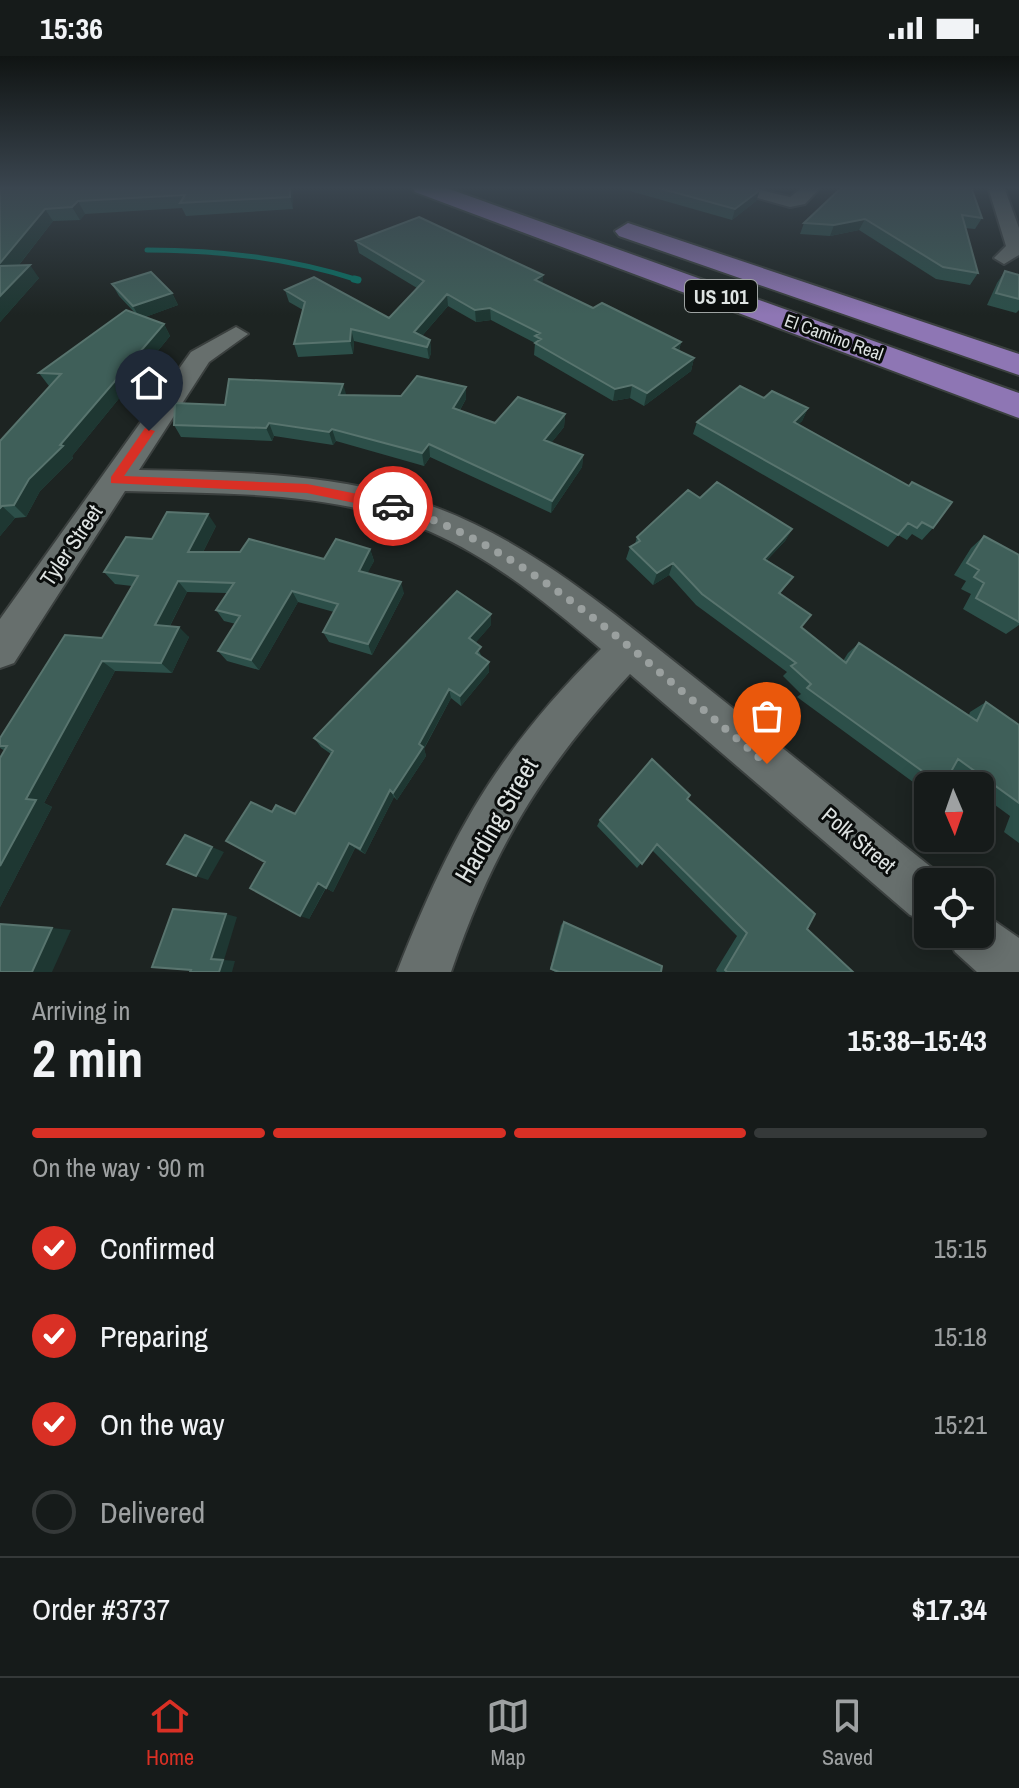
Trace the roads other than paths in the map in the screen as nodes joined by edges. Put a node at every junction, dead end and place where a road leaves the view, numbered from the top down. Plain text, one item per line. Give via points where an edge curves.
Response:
1 (539, 230) edge
2 (625, 230) edge
3 (1011, 230) edge
4 (1004, 258) dead end
5 (236, 334) dead end
6 (1019, 365) edge
7 (1019, 406) edge
8 (115, 480) junction
9 (628, 649) junction
10 (0, 650) edge
11 (914, 885) edge
12 (990, 948) edge
13 (424, 972) edge
14 (1018, 972) edge

1 - 7 highway, El Camino Real / US 101
2 - 6 highway, El Camino Real / US 101
3 - 4 street via 1015,249
5 - 8 street, Tyler Street via 200,357
8 - 9 street, Polk Street via 307,488 404,509 500,552
8 - 10 street, Tyler Street
9 - 11 street, Polk Street
9 - 13 street, Harding Street via 574,705 513,783 474,851
12 - 14 street

